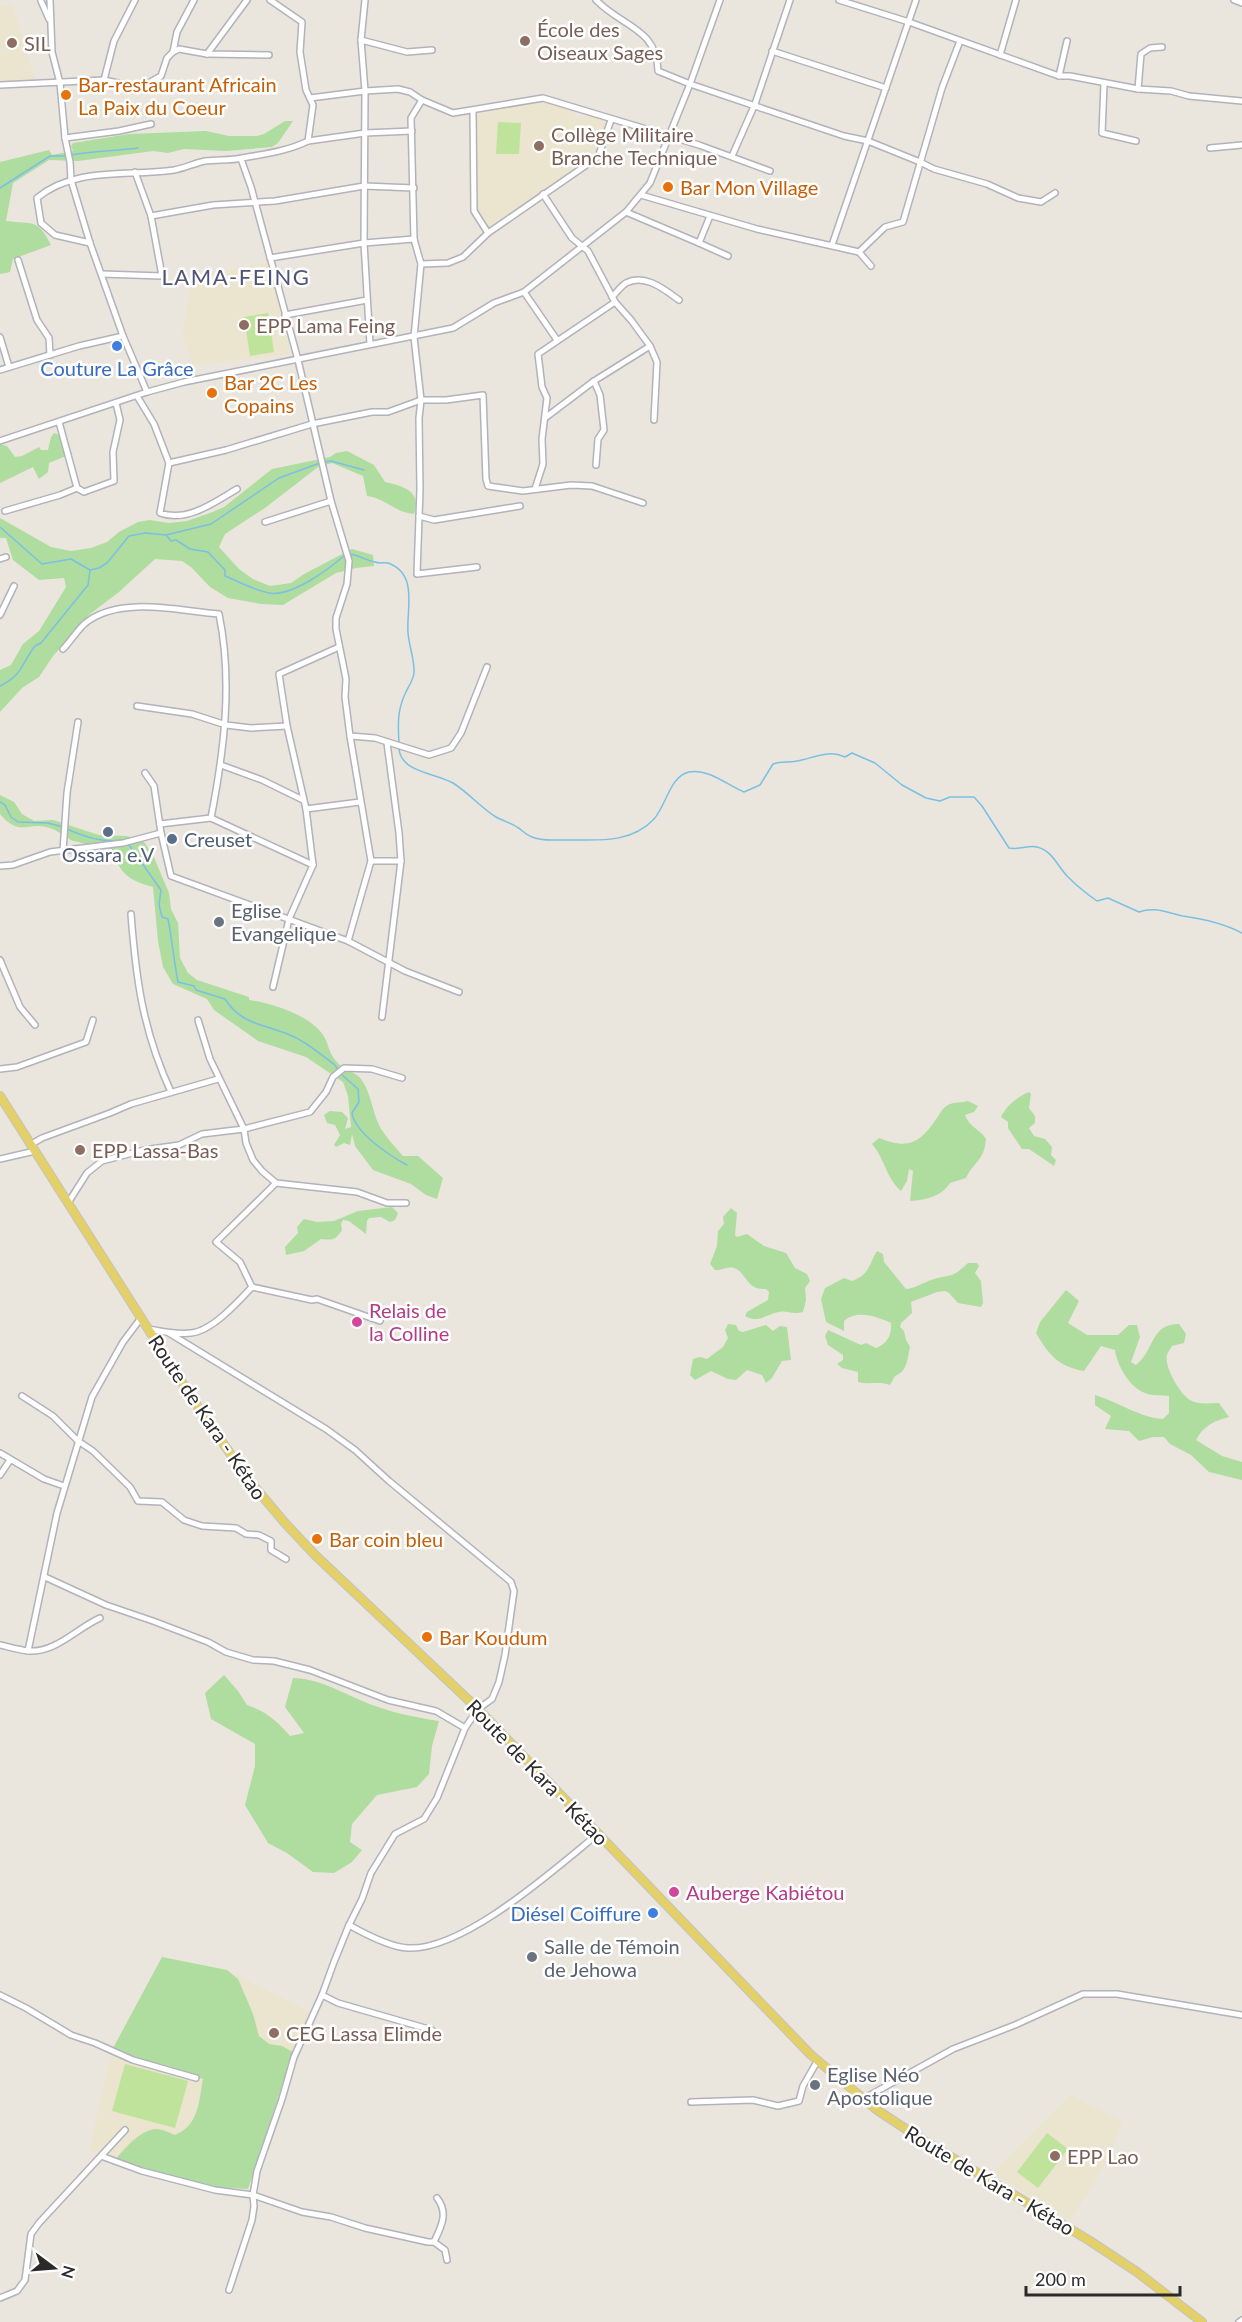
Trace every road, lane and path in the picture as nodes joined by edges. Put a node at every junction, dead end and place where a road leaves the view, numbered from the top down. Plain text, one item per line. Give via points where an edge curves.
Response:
1 (50, 0) edge
2 (135, 0) edge
3 (194, 0) edge
4 (247, 0) edge
5 (270, 0) edge
6 (365, 0) edge
7 (720, 0) edge
8 (790, 0) edge
9 (838, 0) edge
10 (916, 0) edge
11 (1016, 0) edge
12 (1234, 0) edge
13 (40, 1) edge
14 (597, 1) edge
15 (1242, 3) edge
16 (50, 21) junction
17 (909, 22) junction
18 (360, 40) junction
19 (960, 41) junction
20 (1067, 41) dead end
21 (1162, 47) dead end
22 (432, 50) dead end
23 (772, 51) junction
24 (172, 52) junction
25 (207, 54) junction
26 (269, 55) dead end
27 (1000, 55) junction
28 (1059, 76) junction
29 (104, 80) junction
30 (60, 83) junction
31 (690, 84) junction
32 (1104, 84) junction
33 (0, 85) edge
34 (886, 87) junction
35 (1138, 89) junction
36 (365, 91) junction
37 (310, 98) junction
38 (422, 100) junction
39 (1242, 101) edge
40 (755, 104) junction
41 (473, 111) junction
42 (611, 120) junction
43 (151, 124) dead end
44 (412, 131) junction
45 (365, 133) junction
46 (670, 137) junction
47 (65, 138) junction
48 (308, 141) junction
49 (868, 141) junction
50 (1136, 141) dead end
51 (1242, 145) edge
52 (1210, 148) dead end
53 (732, 156) junction
54 (242, 159) junction
55 (920, 162) junction
56 (770, 171) dead end
57 (135, 172) junction
58 (71, 180) junction
59 (364, 186) junction
60 (414, 188) junction
61 (1055, 192) dead end
62 (543, 194) junction
63 (641, 195) junction
64 (255, 201) junction
65 (626, 212) junction
66 (151, 216) junction
67 (710, 216) junction
68 (488, 233) junction
69 (414, 239) junction
70 (90, 243) junction
71 (364, 243) junction
72 (699, 243) junction
73 (582, 245) junction
74 (832, 245) junction
75 (859, 252) junction
76 (728, 256) dead end
77 (270, 258) junction
78 (18, 260) dead end
79 (421, 264) junction
80 (871, 266) dead end
81 (102, 274) junction
82 (524, 292) junction
83 (367, 300) junction
84 (614, 300) junction
85 (679, 300) dead end
86 (285, 315) junction
87 (123, 336) junction
88 (0, 337) edge
89 (414, 337) junction
90 (557, 340) junction
91 (370, 344) junction
92 (650, 346) junction
93 (50, 355) junction
94 (298, 360) junction
95 (9, 367) junction
96 (0, 370) edge
97 (594, 381) junction
98 (147, 392) junction
99 (137, 396) junction
100 (421, 400) junction
101 (116, 403) junction
102 (544, 418) junction
103 (654, 420) dead end
104 (59, 422) junction
105 (312, 424) junction
106 (0, 441) edge
107 (169, 463) junction
108 (596, 465) dead end
109 (77, 488) junction
110 (237, 489) dead end
111 (535, 489) junction
112 (331, 501) junction
113 (644, 503) dead end
114 (520, 506) dead end
115 (5, 511) dead end
116 (419, 516) junction
117 (265, 522) dead end
118 (477, 567) dead end
119 (14, 585) dead end
120 (0, 615) edge
121 (339, 647) junction
122 (63, 649) dead end
123 (487, 667) dead end
124 (137, 706) dead end
125 (78, 722) dead end
126 (226, 725) junction
127 (287, 726) junction
128 (350, 736) junction
129 (387, 743) junction
130 (221, 765) junction
131 (145, 773) dead end
132 (303, 800) junction
133 (360, 802) junction
134 (306, 809) junction
135 (211, 818) junction
136 (160, 824) junction
137 (161, 833) junction
138 (63, 851) junction
139 (371, 861) junction
140 (401, 861) junction
141 (313, 865) junction
142 (0, 866) edge
143 (131, 914) dead end
144 (289, 919) junction
145 (348, 941) junction
146 (0, 960) edge
147 (388, 963) junction
148 (273, 987) dead end
149 (459, 992) dead end
150 (382, 1017) dead end
151 (93, 1020) dead end
152 (198, 1020) dead end
153 (35, 1025) dead end
154 (0, 1069) edge
155 (402, 1078) dead end
156 (218, 1079) junction
157 (171, 1092) junction
158 (0, 1096) edge
159 (244, 1129) junction
160 (33, 1148) junction
161 (0, 1159) edge
162 (276, 1183) junction
163 (68, 1203) junction
164 (406, 1203) dead end
165 (252, 1287) junction
166 (141, 1318) junction
167 (380, 1321) dead end
168 (148, 1329) junction
169 (169, 1333) junction
170 (22, 1396) dead end
171 (78, 1441) junction
172 (0, 1453) edge
173 (10, 1460) junction
174 (0, 1475) edge
175 (64, 1486) junction
176 (286, 1559) dead end
177 (45, 1577) junction
178 (100, 1618) dead end
179 (0, 1645) edge
180 (28, 1651) junction
181 (477, 1709) junction
182 (465, 1728) junction
183 (598, 1833) junction
184 (349, 1925) junction
185 (0, 1995) edge
186 (322, 1995) junction
187 (1242, 2015) edge
188 (435, 2033) dead end
189 (818, 2060) junction
190 (196, 2078) dead end
191 (863, 2099) junction
192 (692, 2102) dead end
193 (125, 2130) dead end
194 (101, 2156) junction
195 (253, 2195) junction
196 (437, 2198) dead end
197 (434, 2242) junction
198 (447, 2260) dead end
199 (229, 2290) dead end
200 (0, 2298) edge
201 (1202, 2322) edge

1 - 13 street
1 - 16 street
2 - 29 street via 114,41
3 - 24 street via 177,32
4 - 25 street
5 - 37 street via 302,22 300,52
6 - 18 street
7 - 31 street
8 - 23 street
9 - 17 street
10 - 17 street
11 - 27 street
12 - 15 street
13 - 16 street
14 - 31 street via 643,34 657,54 658,71
16 - 30 street
17 - 19 street
17 - 34 street
18 - 22 street via 407,52
18 - 36 street
19 - 27 street
19 - 55 street
20 - 28 street
21 - 35 street via 1149,48 1141,54
23 - 34 street
23 - 40 street
24 - 25 street via 179,49
24 - 29 street via 161,76 145,85
25 - 26 street
27 - 28 street
28 - 32 street
29 - 30 street
30 - 33 street
30 - 47 street
31 - 40 street
31 - 46 street
32 - 35 street
32 - 50 street via 1102,133
34 - 49 street
35 - 39 street
36 - 37 street
36 - 38 street via 398,89
36 - 45 street
37 - 48 street via 313,105
38 - 41 street via 453,113
38 - 44 street via 411,118
40 - 49 street
40 - 53 street
41 - 42 street via 543,98
41 - 68 street via 474,211
42 - 46 street
42 - 62 street via 598,158
43 - 47 street
44 - 45 street
44 - 60 street
45 - 48 street
45 - 59 street
46 - 53 street
46 - 63 street
47 - 58 street
48 - 54 street
49 - 55 street
49 - 74 street
51 - 52 street
53 - 56 street
54 - 57 street
54 - 64 street
55 - 61 street via 1018,198 1041,202
55 - 75 street via 903,222 885,227
57 - 58 street
57 - 66 street
58 - 70 street
58 - 70 street via 37,198 41,223 55,235
59 - 60 street
59 - 64 street
59 - 71 street
60 - 69 street
62 - 68 street
62 - 73 street via 572,238
63 - 65 street
63 - 67 street
64 - 66 street
64 - 77 street
65 - 72 street
65 - 73 street
66 - 81 street via 162,276
67 - 72 street
67 - 74 street
68 - 79 street via 463,257 448,263
69 - 71 street
69 - 79 street
70 - 81 street
71 - 77 street
71 - 83 street
72 - 76 street
73 - 82 street
73 - 84 street
74 - 75 street
75 - 80 street
77 - 86 street
78 - 93 street via 37,320 49,338
79 - 89 street
81 - 87 street
82 - 89 street via 494,303 453,328
82 - 90 street
83 - 86 street
83 - 91 street
84 - 85 street via 625,284 636,281 654,284
84 - 90 street
84 - 92 street
86 - 94 street
87 - 93 street
87 - 98 street
88 - 95 street
89 - 91 street
89 - 100 street
90 - 102 street via 538,354 547,398
91 - 94 street
92 - 97 street
92 - 103 street via 657,362
93 - 95 street
94 - 98 street
94 - 105 street
95 - 96 street
97 - 102 street
97 - 108 street via 600,395 604,430 598,439
98 - 99 street
99 - 101 street
99 - 107 street via 154,424
100 - 105 street via 388,412
100 - 111 street via 483,395 488,486 523,492
100 - 116 street
101 - 104 street
101 - 109 street via 120,420 113,452 114,481 84,492
102 - 111 street via 543,464
104 - 106 street
104 - 109 street
105 - 107 street
105 - 112 street
107 - 110 street via 160,513 197,512
109 - 115 street
111 - 113 street via 592,486
112 - 117 street
112 - 121 street via 349,561 347,584 336,618
114 - 116 street via 434,520
116 - 118 street via 417,574
119 - 120 street
121 - 127 street via 279,674
121 - 128 street via 346,679
122 - 126 street via 85,622 130,607 219,614 224,641
123 - 129 street via 461,733 451,748 429,755
124 - 126 street via 192,714
125 - 138 street
126 - 127 street
126 - 130 street
127 - 132 street
128 - 129 street
128 - 133 street
129 - 140 street
130 - 132 street
130 - 135 street
131 - 136 street via 154,786
132 - 134 street
133 - 134 street
133 - 139 street
134 - 141 street
135 - 136 street
135 - 141 street
136 - 137 street
137 - 138 street
137 - 144 street via 171,876
138 - 142 street
139 - 140 street
139 - 145 street
140 - 147 street
141 - 144 street
143 - 157 street via 140,999 153,1050
144 - 145 street
144 - 148 street
145 - 147 street
146 - 153 street via 20,1006
147 - 149 street
147 - 150 street
151 - 154 street via 86,1042 17,1067
152 - 156 street
155 - 159 street via 344,1068 333,1077 310,1112
156 - 157 street
156 - 159 street
157 - 160 street via 42,1138
158 - 160 main road, Route de Kara - Kétao
159 - 162 street via 253,1160
159 - 163 street via 202,1134 179,1144 102,1161 87,1173
160 - 161 street
160 - 163 main road, Route de Kara - Kétao
162 - 164 street via 357,1192 387,1203
162 - 165 street via 216,1242 240,1262
163 - 166 main road, Route de Kara - Kétao
165 - 167 street via 317,1299
165 - 169 street via 211,1324 194,1333
166 - 168 main road, Route de Kara - Kétao
166 - 171 street via 92,1397
168 - 169 street
168 - 181 main road, Route de Kara - Kétao via 268,1504 315,1555
169 - 181 street via 355,1450 511,1582 514,1601 499,1682 492,1699
170 - 171 street via 53,1416
171 - 175 street
171 - 176 street via 130,1487 138,1501 162,1502 184,1520 202,1526 236,1528 259,1535 271,1541 271,1550
172 - 173 street
173 - 174 street
173 - 175 street
175 - 177 street
177 - 180 street
177 - 182 street via 226,1652 310,1670 373,1695 436,1711
178 - 180 street via 59,1643
179 - 180 street
181 - 182 street
181 - 183 main road, Route de Kara - Kétao
182 - 184 street via 437,1798 423,1819 395,1834 371,1873
183 - 184 street via 501,1911 427,1947 405,1948
183 - 189 main road, Route de Kara - Kétao
184 - 186 street
185 - 190 street via 71,2035 139,2062
186 - 188 street
186 - 195 street via 294,2057 257,2171
187 - 191 street via 1117,1994 1083,1994 953,2049
189 - 191 main road, Route de Kara - Kétao
189 - 192 street via 799,2101 778,2106 753,2100
191 - 201 main road, Route de Kara - Kétao via 1090,2241
193 - 194 street
194 - 195 street via 215,2190
194 - 200 street via 31,2234 25,2280 17,2291
195 - 197 street via 302,2212
195 - 199 street via 252,2220
196 - 197 street via 444,2213
197 - 198 street via 445,2250

